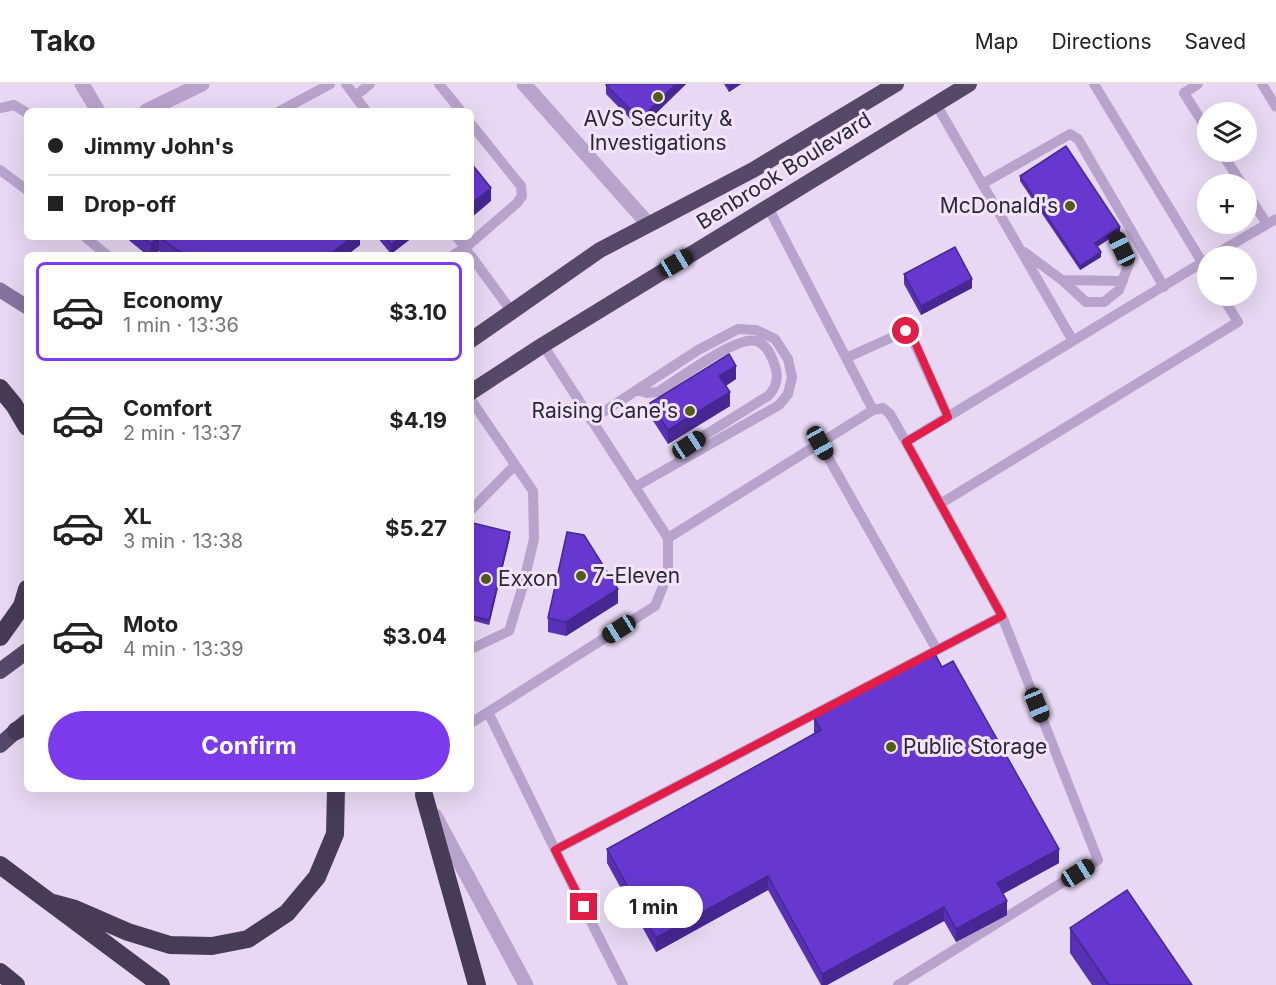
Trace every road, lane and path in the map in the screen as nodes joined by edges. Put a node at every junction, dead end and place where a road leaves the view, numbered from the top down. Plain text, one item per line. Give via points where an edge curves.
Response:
1 (82, 84) edge
2 (202, 84) edge
3 (330, 84) edge
4 (346, 84) edge
5 (370, 84) edge
6 (439, 84) edge
7 (524, 84) edge
8 (896, 84) edge
9 (969, 84) edge
10 (1095, 84) edge
11 (1197, 84) edge
12 (1262, 84) edge
13 (354, 96) junction
14 (936, 104) junction
15 (1276, 107) edge
16 (0, 108) edge
17 (96, 108) edge
18 (152, 108) edge
19 (286, 108) edge
20 (364, 108) edge
21 (459, 108) edge
22 (24, 111) edge
23 (1197, 114) edge
24 (474, 128) edge
25 (1043, 148) junction
26 (1063, 153) edge
27 (0, 170) edge
28 (982, 184) junction
29 (24, 188) edge
30 (1257, 205) edge
31 (768, 207) junction
32 (1272, 222) edge
33 (649, 225) junction
34 (1116, 234) edge
35 (89, 240) edge
36 (1197, 246) edge
37 (1233, 246) edge
38 (1019, 249) junction
39 (103, 252) edge
40 (470, 252) edge
41 (474, 260) edge
42 (1197, 268) edge
43 (1062, 280) junction
44 (1123, 281) junction
45 (1164, 287) junction
46 (0, 290) edge
47 (24, 304) edge
48 (1228, 306) edge
49 (512, 312) junction
50 (474, 338) edge
51 (1073, 342) junction
52 (543, 345) junction
53 (846, 358) junction
54 (0, 388) edge
55 (474, 390) edge
56 (474, 405) edge
57 (873, 410) junction
58 (948, 417) junction
59 (591, 420) junction
60 (24, 422) edge
61 (906, 442) junction
62 (820, 443) junction
63 (514, 466) junction
64 (635, 487) junction
65 (940, 504) junction
66 (474, 507) edge
67 (668, 538) junction
68 (24, 599) edge
69 (1002, 616) junction
70 (0, 637) edge
71 (474, 648) edge
72 (937, 650) junction
73 (24, 653) edge
74 (0, 671) edge
75 (489, 712) junction
76 (474, 721) edge
77 (23, 726) edge
78 (0, 745) edge
79 (336, 792) edge
80 (422, 792) edge
81 (555, 850) junction
82 (0, 865) edge
83 (53, 903) junction
84 (0, 972) edge
85 (16, 985) edge
86 (161, 985) edge
87 (477, 985) edge
88 (526, 985) edge
89 (623, 985) edge
90 (898, 985) edge

1 - 17 street
2 - 18 street
3 - 19 lane
4 - 13 lane
5 - 13 lane
6 - 21 lane
7 - 33 street
8 - 33 highway, Benbrook Boulevard via 753,170
9 - 14 highway, Benbrook Boulevard
10 - 36 lane
11 - 23 lane via 1184,93
12 - 15 lane
13 - 20 lane
14 - 28 lane
14 - 31 highway, Benbrook Boulevard
16 - 22 lane via 14,105
24 - 40 lane via 521,186 522,196
25 - 26 lane
25 - 28 lane
25 - 45 lane via 1070,134 1078,139
27 - 29 lane
28 - 38 lane
30 - 32 lane
31 - 52 highway, Benbrook Boulevard
31 - 53 lane
32 - 37 lane
33 - 49 highway, Benbrook Boulevard via 600,250
34 - 44 lane via 1129,263
35 - 39 lane
38 - 43 lane
38 - 51 lane
41 - 49 lane
42 - 45 lane
43 - 44 lane
43 - 44 lane via 1086,302 1104,302 1119,290
45 - 51 lane
46 - 47 main road
48 - 65 lane via 1238,322
49 - 50 highway, Benbrook Boulevard
51 - 58 lane
52 - 55 highway, Benbrook Boulevard
52 - 59 lane
53 - 57 lane
53 - 58 lane via 906,331 914,340
54 - 60 highway
56 - 63 lane
57 - 61 lane via 883,408 890,414
57 - 62 lane
58 - 61 lane
59 - 64 lane
59 - 64 lane via 698,350 738,329 756,330 775,339 788,358 792,377 788,394 779,405
61 - 65 lane
62 - 67 lane
62 - 72 lane
63 - 66 lane
63 - 71 lane via 533,491 534,539 509,631
64 - 67 lane
65 - 69 lane
67 - 75 lane via 668,574 655,606
68 - 70 highway
69 - 72 lane
69 - 90 lane via 1098,860
72 - 81 lane
73 - 74 highway
75 - 76 lane
75 - 81 lane
77 - 78 highway
79 - 83 highway via 335,834 318,877 287,914 248,939 212,946 170,945
80 - 87 highway
80 - 88 street
81 - 89 lane
82 - 83 highway
83 - 86 highway
84 - 85 highway

